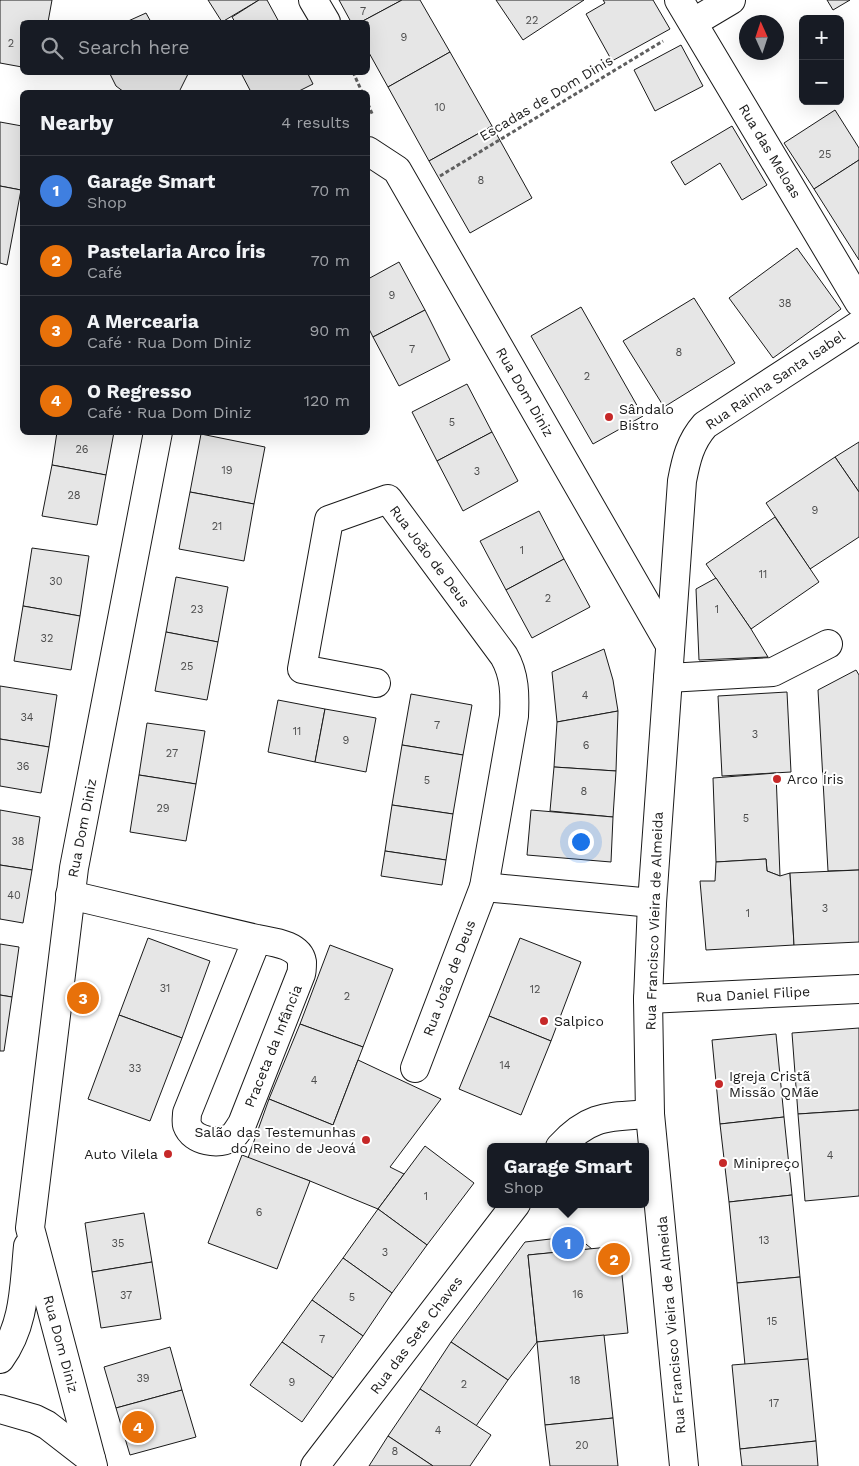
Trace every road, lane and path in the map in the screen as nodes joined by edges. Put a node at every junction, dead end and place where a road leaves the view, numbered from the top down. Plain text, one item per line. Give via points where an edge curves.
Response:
1 (313, 0) edge
2 (731, 0) edge
3 (686, 11) edge
4 (325, 20) edge
5 (354, 75) edge
6 (361, 90) edge
7 (370, 152) edge
8 (411, 194) junction
9 (859, 302) edge
10 (859, 325) edge
11 (157, 435) edge
12 (828, 644) dead end
13 (670, 645) junction
14 (668, 678) junction
15 (376, 683) dead end
16 (484, 888) junction
17 (70, 895) junction
18 (652, 903) junction
19 (257, 939) junction
20 (859, 989) edge
21 (648, 999) junction
22 (415, 1068) dead end
23 (650, 1114) junction
24 (564, 1143) edge
25 (513, 1208) edge
26 (30, 1228) junction
27 (0, 1359) edge
28 (0, 1409) edge
29 (92, 1463) edge
30 (316, 1466) edge
31 (684, 1466) edge

1 - 4 street
2 - 3 street
3 - 8 path, Escadas de Dom Dinis
3 - 9 street, Rua das Meloas
5 - 6 path
7 - 8 street, Rua Dom Diniz via 397,170
8 - 13 street, Rua Dom Diniz
10 - 13 street, Rua Rainha Santa Isabel via 705,425 690,445 682,481
11 - 17 street, Rua Dom Diniz
12 - 14 street via 773,672
13 - 14 street, Rua Francisco Vieira de Almeida
14 - 18 street, Rua Francisco Vieira de Almeida
15 - 16 street, Rua João de Deus via 302,669 329,520 388,499 504,656 513,677 514,716
16 - 18 street
16 - 22 street, Rua João de Deus
17 - 19 street, Praceta da Infância
17 - 26 street, Rua Dom Diniz
18 - 21 street, Rua Francisco Vieira de Almeida
19 - 19 street, Praceta da Infância via 297,952 302,961 302,974 242,1124 234,1136 223,1141 208,1141 196,1136 188,1126 187,1113
20 - 21 street, Rua Daniel Filipe
21 - 23 street, Rua Francisco Vieira de Almeida
23 - 24 street via 598,1119
23 - 31 street, Rua Francisco Vieira de Almeida
25 - 30 street, Rua das Sete Chaves
26 - 27 street, Rua Dom Diniz via 20,1319
26 - 29 street, Rua Dom Diniz
28 - 29 street, Rua Dom Diniz via 47,1425

